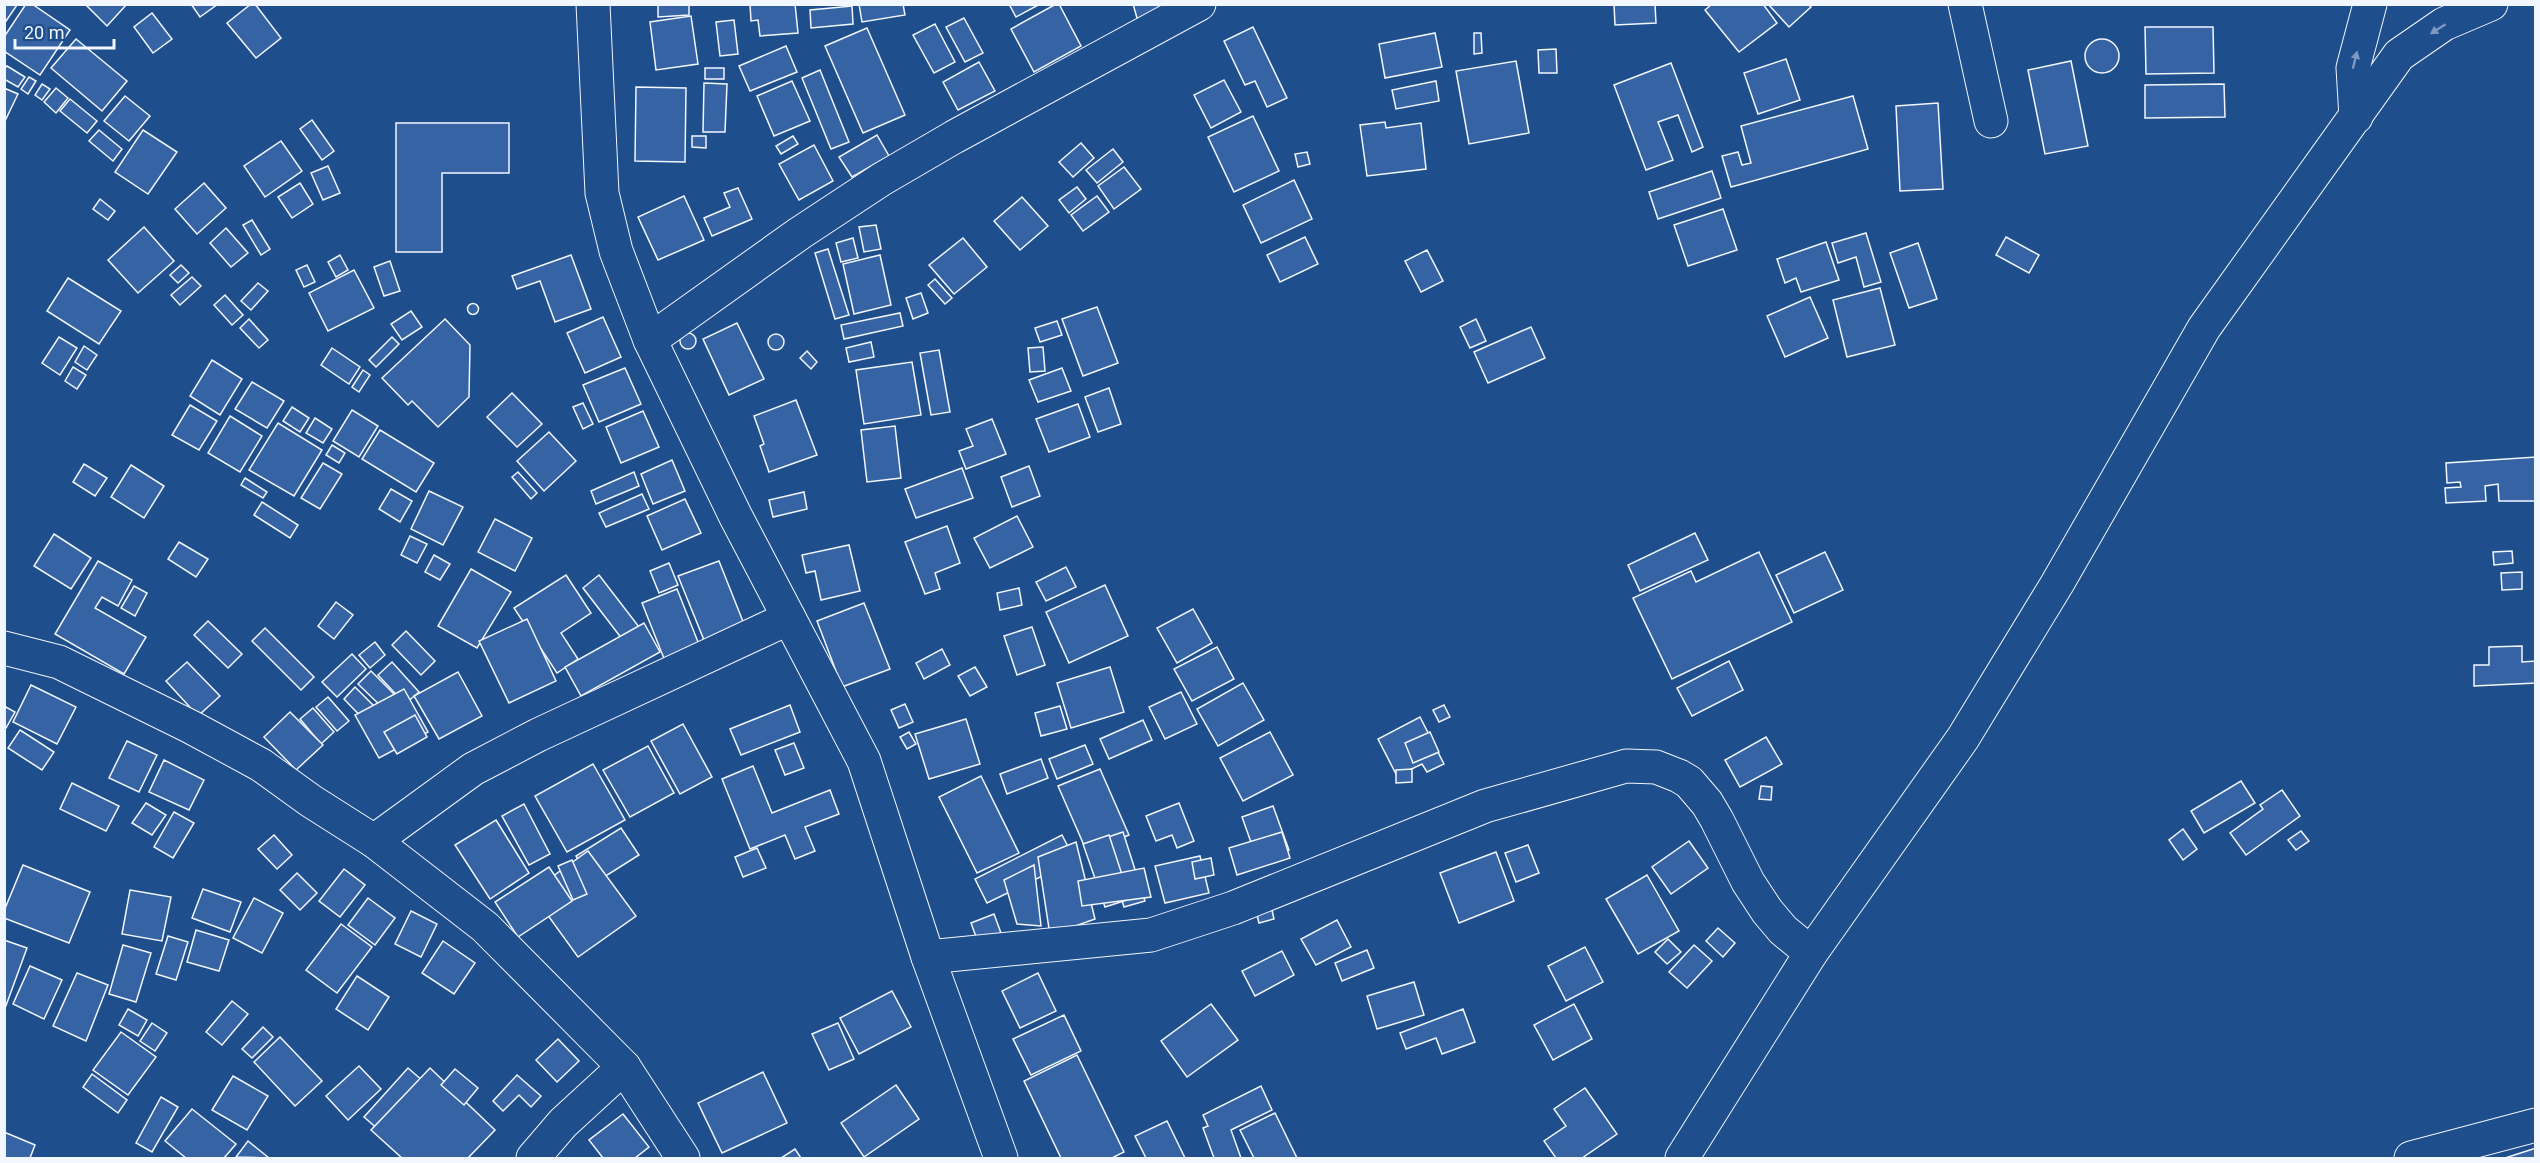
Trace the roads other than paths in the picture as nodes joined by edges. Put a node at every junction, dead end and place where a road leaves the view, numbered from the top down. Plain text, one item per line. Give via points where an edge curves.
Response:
1 (593, 4) edge
2 (1199, 4) edge
3 (1965, 4) edge
4 (2370, 4) edge
5 (2491, 4) edge
6 (2356, 117) junction
7 (1991, 122) dead end
8 (650, 340) junction
9 (789, 618) junction
10 (4, 648) edge
11 (374, 842) junction
12 (1811, 953) junction
13 (928, 957) junction
14 (624, 1067) junction
15 (2535, 1125) edge
16 (533, 1158) edge
17 (683, 1158) edge
18 (1001, 1158) edge
19 (1682, 1158) edge
20 (2411, 1158) edge

1 - 8 main road via 602,193 616,251
2 - 8 main road via 882,178
3 - 7 main road
6 -> 4 main road via 2353,68
5 -> 6 main road via 2444,24 2399,55
6 - 12 main road via 2204,328 1963,738
8 - 9 main road
9 - 11 main road via 473,769
9 - 13 main road via 864,761
10 - 11 main road via 58,662 191,727 261,765
11 - 14 main road via 485,927
12 - 13 main road via 1783,930 1767,910 1748,882 1707,802 1689,782 1656,767 1626,766 1485,806 1233,908 1151,935
12 - 19 main road
13 - 18 main road
14 - 16 main road via 563,1123
14 - 17 main road
15 - 20 main road

